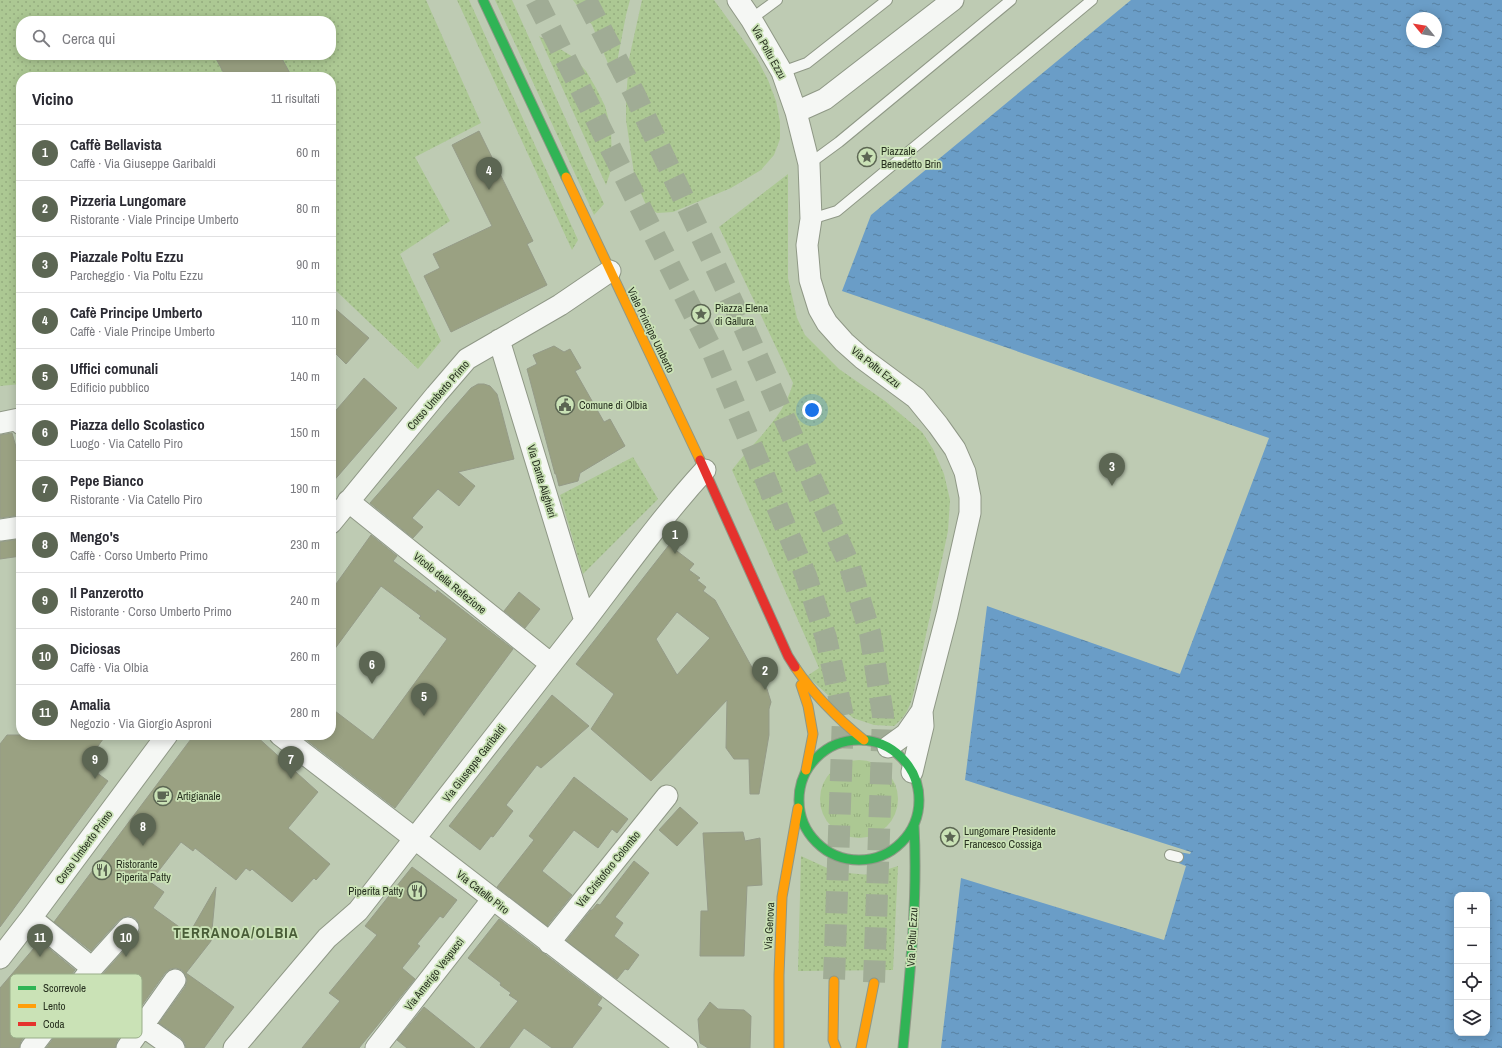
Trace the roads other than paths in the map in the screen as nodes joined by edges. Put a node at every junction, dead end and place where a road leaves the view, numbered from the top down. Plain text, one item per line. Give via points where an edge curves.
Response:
1 (483, 0) edge
2 (738, 0) edge
3 (777, 0) edge
4 (887, 0) edge
5 (953, 0) edge
6 (1011, 0) edge
7 (1092, 0) edge
8 (751, 19) junction
9 (782, 72) junction
10 (796, 112) junction
11 (809, 164) junction
12 (811, 219) junction
13 (610, 271) junction
14 (499, 340) junction
15 (16, 420) edge
16 (0, 423) edge
17 (705, 470) junction
18 (348, 501) junction
19 (336, 517) edge
20 (16, 528) edge
21 (0, 530) edge
22 (585, 621) junction
23 (551, 664) junction
24 (796, 670) junction
25 (922, 711) junction
26 (163, 740) edge
27 (287, 740) edge
28 (864, 740) junction
29 (888, 747) junction
30 (806, 772) junction
31 (912, 772) junction
32 (667, 796) dead end
33 (798, 807) junction
34 (914, 825) junction
35 (414, 838) junction
36 (492, 900) junction
37 (31, 918) junction
38 (128, 928) dead end
39 (549, 943) junction
40 (0, 958) edge
41 (88, 973) joint
42 (175, 980) dead end
43 (834, 981) tunnel mouth
44 (874, 983) tunnel mouth
45 (143, 1026) joint
46 (39, 1038) edge
47 (134, 1038) edge
48 (31, 1048) edge
49 (127, 1048) edge
50 (174, 1048) edge
51 (234, 1048) edge
52 (376, 1048) edge
53 (687, 1048) edge
54 (779, 1048) edge
55 (836, 1048) edge
56 (860, 1048) edge
57 (903, 1048) edge

1 - 13 street, Viale Principe Umberto
2 - 8 street, Via Poltu Ezzu
3 - 8 lane
4 - 9 lane via 807,63
5 - 10 street via 825,99
6 - 11 lane
7 - 12 lane via 837,211
8 - 9 street, Via Poltu Ezzu
9 - 10 street, Via Poltu Ezzu
10 - 11 street, Via Poltu Ezzu
11 - 12 street, Via Poltu Ezzu
12 - 25 street, Via Poltu Ezzu via 807,245 810,280 819,309 827,323 850,348 916,398 955,449 970,497 970,513
13 - 14 street, Corso Umberto Primo via 560,305
13 - 17 street, Viale Principe Umberto
14 - 18 street, Corso Umberto Primo via 467,359
14 - 22 street, Via Dante Alighieri
15 - 16 street
17 - 22 street, Via Giuseppe Garibaldi via 651,534
17 - 24 street, Viale Principe Umberto
18 - 19 street, Corso Umberto Primo
18 - 23 street, Vicolo della Refezione
20 - 21 street
22 - 23 street, Via Giuseppe Garibaldi
23 - 35 street, Via Giuseppe Garibaldi
24 - 28 street, Viale Principe Umberto via 821,702
24 - 30 street, Viale Principe Umberto via 808,706 813,734
25 - 29 street, Via Poltu Ezzu via 906,734
25 - 31 street, Via Poltu Ezzu via 923,726
26 - 37 street, Corso Umberto Primo
27 - 35 street, Via Catello Piro
28 - 29 street
28 - 30 street via 852,740 832,746 815,759
29 - 31 street via 900,756
30 - 33 street via 799,790
31 - 34 street via 919,796
32 - 39 street, Via Cristoforo Colombo
33 - 34 street via 804,827 813,840 829,853 849,860 870,860 889,853 904,841
33 - 54 street, Via Genova via 782,897
34 - 57 street, Via Poltu Ezzu via 916,846 911,961
35 - 36 street, Via Catello Piro
35 - 51 street, Via Giuseppe Garibaldi via 358,911 327,938
36 - 39 street, Via Catello Piro
36 - 52 street, Via Amerigo Vespucci
37 - 40 street, Corso Umberto Primo
37 - 41 street
38 - 41 street
39 - 53 street, Via Catello Piro
42 - 45 street
43 - 55 street via 833,1040
44 - 56 street
45 - 50 street
46 - 48 street
47 - 49 street

